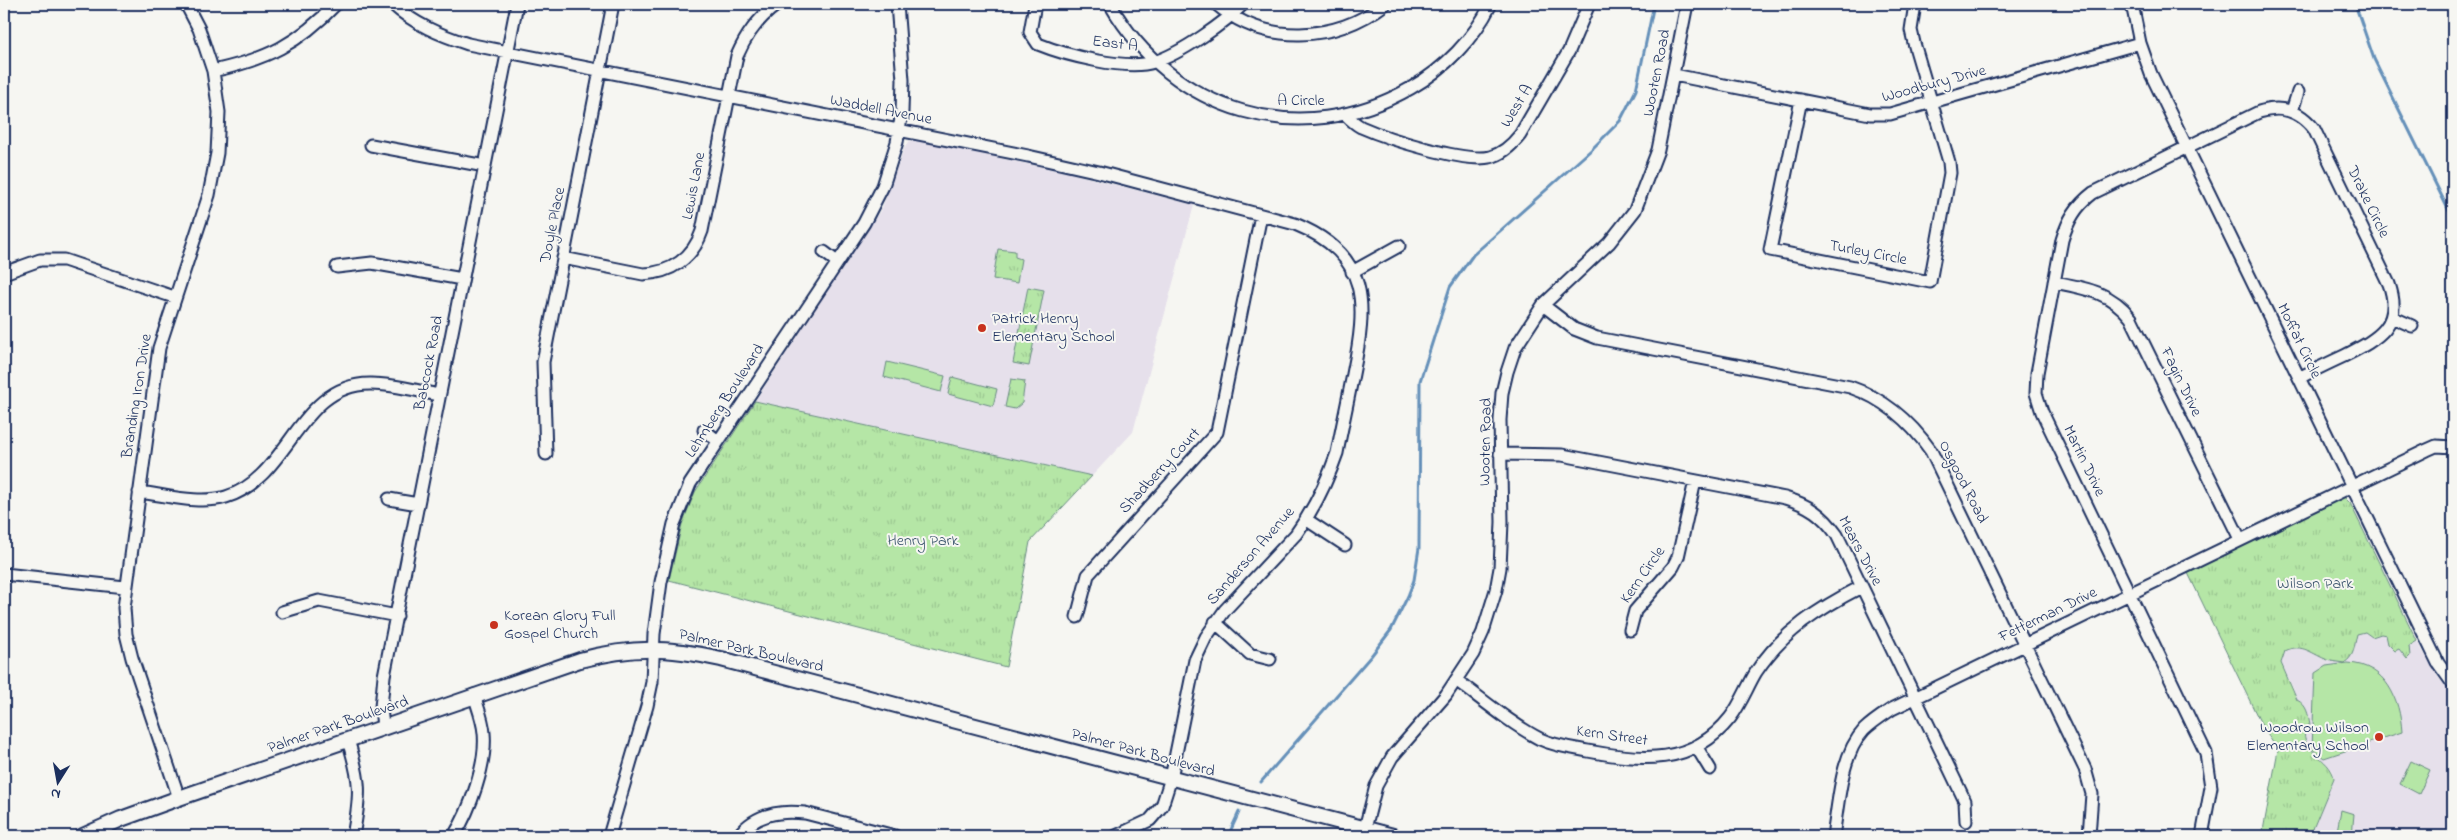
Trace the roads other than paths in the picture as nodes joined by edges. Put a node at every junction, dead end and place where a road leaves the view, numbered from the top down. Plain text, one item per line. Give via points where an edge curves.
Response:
1 (186, 4) edge
2 (336, 4) edge
3 (392, 4) edge
4 (517, 4) edge
5 (614, 4) edge
6 (778, 4) edge
7 (897, 4) edge
8 (1035, 4) edge
9 (1110, 4) edge
10 (1216, 4) edge
11 (1243, 4) edge
12 (1384, 4) edge
13 (1491, 4) edge
14 (1589, 4) edge
15 (1687, 4) edge
16 (1915, 4) edge
17 (2132, 4) edge
18 (1232, 16) junction
19 (2140, 43) junction
20 (507, 52) junction
21 (1155, 62) junction
22 (214, 71) junction
23 (600, 71) junction
24 (1674, 75) junction
25 (2298, 92) dead end
26 (728, 96) junction
27 (1801, 100) junction
28 (1932, 103) junction
29 (2292, 111) junction
30 (1346, 115) junction
31 (900, 130) junction
32 (371, 145) dead end
33 (2188, 147) junction
34 (485, 166) junction
35 (1261, 215) junction
36 (1399, 246) dead end
37 (824, 252) dead end
38 (563, 258) junction
39 (837, 262) junction
40 (337, 267) dead end
41 (4, 272) edge
42 (1352, 272) junction
43 (462, 280) junction
44 (2054, 282) junction
45 (174, 297) junction
46 (1543, 305) junction
47 (2392, 318) junction
48 (2412, 326) dead end
49 (2299, 378) junction
50 (439, 395) junction
51 (704, 430) dead end
52 (718, 442) junction
53 (2453, 447) edge
54 (546, 454) dead end
55 (1500, 454) junction
56 (1695, 481) junction
57 (2351, 487) junction
58 (139, 492) junction
59 (389, 498) dead end
60 (418, 504) junction
61 (1306, 520) junction
62 (2240, 539) junction
63 (1345, 545) dead end
64 (4, 574) edge
65 (125, 587) junction
66 (1861, 587) junction
67 (2130, 594) junction
68 (282, 612) dead end
69 (397, 616) junction
70 (1078, 617) dead end
71 (1215, 622) junction
72 (1630, 630) dead end
73 (2024, 644) junction
74 (654, 648) junction
75 (1270, 659) dead end
76 (1456, 680) junction
77 (2453, 684) edge
78 (474, 695) junction
79 (1915, 697) junction
80 (383, 728) junction
81 (348, 740) junction
82 (1696, 746) junction
83 (1710, 769) dead end
84 (1171, 778) junction
85 (179, 798) junction
86 (1966, 821) dead end
87 (1364, 832) edge
88 (85, 836) edge
89 (353, 836) edge
90 (454, 836) edge
91 (610, 836) edge
92 (738, 836) edge
93 (895, 836) edge
94 (1116, 836) edge
95 (1393, 836) edge
96 (1833, 836) edge
97 (2088, 836) edge
98 (2202, 836) edge

1 - 22 street, Branding Iron Drive
2 - 22 street via 316,25 286,46 249,63
3 - 20 street, Waddell Avenue via 414,21 450,38
4 - 20 street, Babcock Road
5 - 23 street, Doyle Place
6 - 26 street, Lewis Lane via 760,18 742,44
7 - 31 street, Lehmberg Boulevard via 903,80
8 - 21 street, East A via 1030,32 1038,44 1115,64
9 - 21 street, A Circle via 1136,42
10 - 18 street
11 - 18 street, East A
12 - 18 street via 1352,23 1307,34 1268,31
13 - 30 street, A Circle via 1472,34 1429,76 1376,106
14 - 30 street, West A via 1569,51 1520,135 1499,153 1469,158 1421,147 1359,126
15 - 24 street, Wooten Road
16 - 28 street via 1911,30
17 - 19 street, Moffat Circle
18 - 21 street, East A
19 - 28 street, Woodbury Drive
19 - 33 street, Moffat Circle via 2151,74
20 - 23 street, Waddell Avenue
20 - 34 street, Babcock Road
21 - 30 street, A Circle via 1196,91 1237,110 1282,118
22 - 45 street, Branding Iron Drive via 219,112 214,174
23 - 26 street, Waddell Avenue
23 - 38 street, Doyle Place
24 - 27 street, Woodbury Drive
24 - 46 street, Wooten Road via 1658,150 1635,210 1609,243
25 - 29 street
26 - 31 street, Waddell Avenue
26 - 38 street, Lewis Lane via 702,231 699,241 685,258 668,270 643,274
27 - 28 street, Woodbury Drive via 1880,115
27 - 28 street, Turley Circle via 1770,250 1930,282 1950,173
29 - 33 street via 2280,108 2259,112
29 - 47 street, Drake Circle via 2307,120 2314,129 2377,258 2393,294
31 - 35 street, Waddell Avenue via 1099,172
31 - 39 street, Lehmberg Boulevard via 883,186 868,216
32 - 34 street
33 - 44 street, Martin Drive via 2093,193 2083,201 2066,227
33 - 49 street, Moffat Circle
34 - 43 street, Babcock Road
35 - 42 street, Waddell Avenue via 1295,224 1320,236 1340,252
35 - 70 street, Shadberry Court via 1217,432 1088,575
36 - 42 street
37 - 39 street
38 - 54 street, Doyle Place via 543,362
39 - 52 street, Lehmberg Boulevard
40 - 43 street via 372,263
41 - 45 street via 40,260 64,260
42 - 61 street, Sanderson Avenue via 1362,305 1360,343 1337,453
43 - 50 street, Babcock Road
44 - 62 street, Fagin Drive via 2101,292 2123,307 2131,318
44 - 67 street, Martin Drive via 2036,393 2042,412
45 - 58 street, Branding Iron Drive via 159,348
46 - 55 street, Wooten Road via 1515,348 1507,372 1502,393
46 - 73 street, Osgood Road via 1584,334 1850,387 1895,410 1931,451
47 - 48 street
47 - 49 street via 2378,338
49 - 57 street, Moffat Circle
50 - 58 street via 386,385 354,386 313,409 269,468 240,491 212,500
50 - 60 street, Babcock Road
51 - 52 street
52 - 74 street, Lehmberg Boulevard via 690,484 676,516 661,582
53 - 57 street, Fetterman Drive via 2436,446
55 - 56 street, Mears Drive via 1562,455
55 - 76 street, Wooten Road via 1502,548 1496,590 1483,632
56 - 66 street, Mears Drive via 1785,498 1812,508 1836,535
56 - 72 street, Kern Circle via 1678,557 1635,611
57 - 62 street, Fetterman Drive
57 - 77 street, Moffat Circle via 2438,663
58 - 65 street, Branding Iron Drive
59 - 60 street
60 - 69 street, Babcock Road
61 - 63 street
61 - 71 street, Sanderson Avenue
62 - 67 street, Fetterman Drive
64 - 65 street
65 - 85 street, Branding Iron Drive via 124,622 130,650
66 - 79 street, Mears Drive
66 - 82 street, Kern Street via 1823,607 1780,642 1757,670 1730,718
67 - 73 street, Fetterman Drive
67 - 98 street, Martin Drive via 2206,753 2211,787
68 - 69 street via 319,602
69 - 80 street, Babcock Road via 382,694
71 - 75 street via 1250,654
71 - 84 street, Sanderson Avenue via 1195,660
73 - 79 street, Fetterman Drive
73 - 97 street, Osgood Road via 2085,769 2093,807
74 - 78 main road, Palmer Park Boulevard via 622,650 580,660
74 - 84 main road, Palmer Park Boulevard via 721,659
74 - 91 street, Lehmberg Boulevard via 648,706
76 - 82 street, Kern Street via 1532,735 1554,744 1641,759 1668,757
76 - 87 street, Wooten Road via 1392,756 1376,786
78 - 80 main road, Palmer Park Boulevard
78 - 90 street via 484,734 483,757 468,810
79 - 86 street, Mears Drive via 1965,801
79 - 96 street, Fetterman Drive via 1878,719 1855,743 1846,770
80 - 81 main road, Palmer Park Boulevard
81 - 85 main road, Palmer Park Boulevard
81 - 89 street via 360,788
82 - 83 street
84 - 87 main road, Palmer Park Boulevard
84 - 94 street, Sanderson Avenue via 1156,815
85 - 88 main road, Palmer Park Boulevard
87 - 95 main road, Palmer Park Boulevard
92 - 93 street via 764,816 790,811

